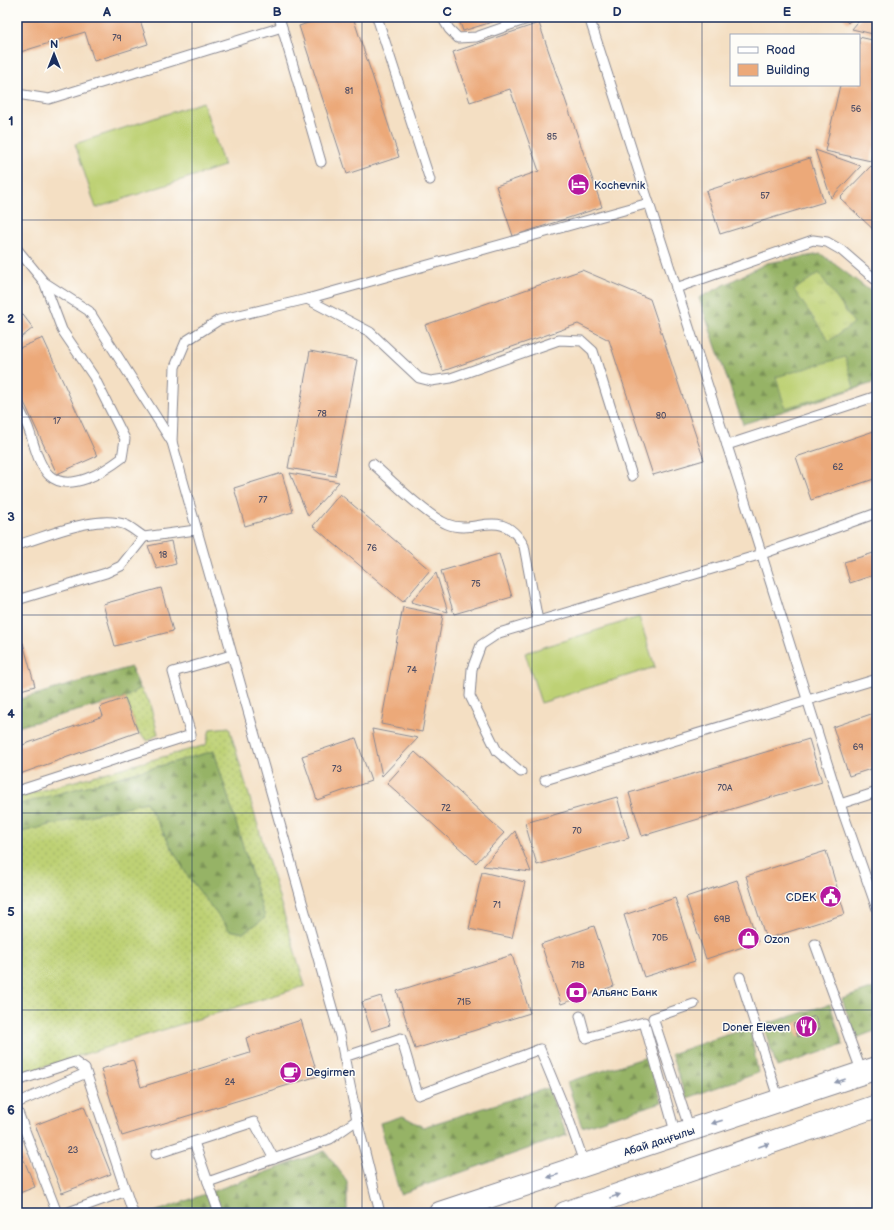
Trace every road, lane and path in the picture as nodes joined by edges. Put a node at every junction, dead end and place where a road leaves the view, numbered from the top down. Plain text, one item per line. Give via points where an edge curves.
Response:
1 (279, 17) edge
2 (377, 17) edge
3 (442, 17) edge
4 (533, 17) edge
5 (589, 17) edge
6 (282, 27) junction
7 (17, 94) edge
8 (321, 162) dead end
9 (430, 180) dead end
10 (649, 203) junction
11 (17, 249) edge
12 (877, 281) edge
13 (44, 282) junction
14 (676, 288) junction
15 (307, 299) junction
16 (877, 396) edge
17 (17, 405) edge
18 (172, 442) junction
19 (727, 445) junction
20 (373, 464) dead end
21 (632, 476) dead end
22 (877, 513) edge
23 (196, 530) junction
24 (144, 537) junction
25 (17, 545) edge
26 (762, 554) junction
27 (17, 600) edge
28 (538, 621) junction
29 (231, 656) junction
30 (877, 679) edge
31 (808, 701) junction
32 (521, 772) dead end
33 (545, 780) dead end
34 (17, 792) edge
35 (877, 792) edge
36 (840, 804) junction
37 (877, 908) edge
38 (815, 944) dead end
39 (740, 977) dead end
40 (694, 1004) dead end
41 (580, 1016) dead end
42 (344, 1057) junction
43 (869, 1071) edge
44 (86, 1073) junction
45 (17, 1080) edge
46 (778, 1101) junction
47 (17, 1102) edge
48 (877, 1106) edge
49 (17, 1110) edge
50 (357, 1120) junction
51 (683, 1133) junction
52 (194, 1142) junction
53 (156, 1154) dead end
54 (274, 1159) junction
55 (584, 1165) junction
56 (208, 1182) junction
57 (126, 1191) junction
58 (57, 1213) edge
59 (66, 1213) edge
60 (133, 1213) edge
61 (219, 1213) edge
62 (380, 1213) edge
63 (440, 1213) edge
64 (565, 1213) edge

1 - 6 lane
2 - 9 lane
3 - 4 lane via 458,38 476,37
5 - 10 lane
6 - 7 lane via 49,100
6 - 8 lane
10 - 14 lane
10 - 15 lane
11 - 13 lane
12 - 14 lane via 836,247 827,242 813,240
13 - 17 lane via 62,330 94,378 126,439 122,458 102,473 74,482 60,482 49,475 38,458 30,431
13 - 18 lane via 90,311
14 - 19 lane
15 - 18 lane via 219,320 186,341 175,367
15 - 21 lane via 370,332 419,378 431,381 451,378 559,340 582,341 593,351
16 - 19 lane
18 - 23 lane
19 - 26 lane
20 - 28 lane via 435,518 448,525 493,523 510,528 524,546
22 - 26 lane
23 - 24 lane
23 - 29 lane
24 - 25 lane via 126,525 109,522 89,523
24 - 27 lane via 121,566
26 - 28 lane
26 - 31 lane
28 - 32 lane via 499,633 481,645 472,668 470,696 498,751
29 - 34 lane via 173,672 191,735
29 - 42 lane
30 - 31 lane
31 - 33 lane
31 - 36 lane
35 - 36 lane
36 - 37 lane
38 - 43 lane
39 - 46 lane
40 - 51 lane via 653,1018
41 - 51 lane via 586,1038 644,1022
42 - 50 lane
42 - 55 lane via 401,1038 418,1095 540,1049 568,1117
43 -> 46 main road, Абай даңғылы
44 - 45 lane via 85,1069 75,1062
44 - 47 lane
44 - 57 lane
46 -> 51 main road, Абай даңғылы
64 -> 48 main road
49 - 58 lane
50 - 54 lane via 330,1139
50 - 62 lane
51 - 55 main road, Абай даңғылы
52 - 53 lane
52 - 54 lane via 254,1122
52 - 56 lane
54 - 56 lane
55 -> 63 main road, Абай даңғылы
56 - 61 lane
57 - 59 lane
57 - 60 lane

